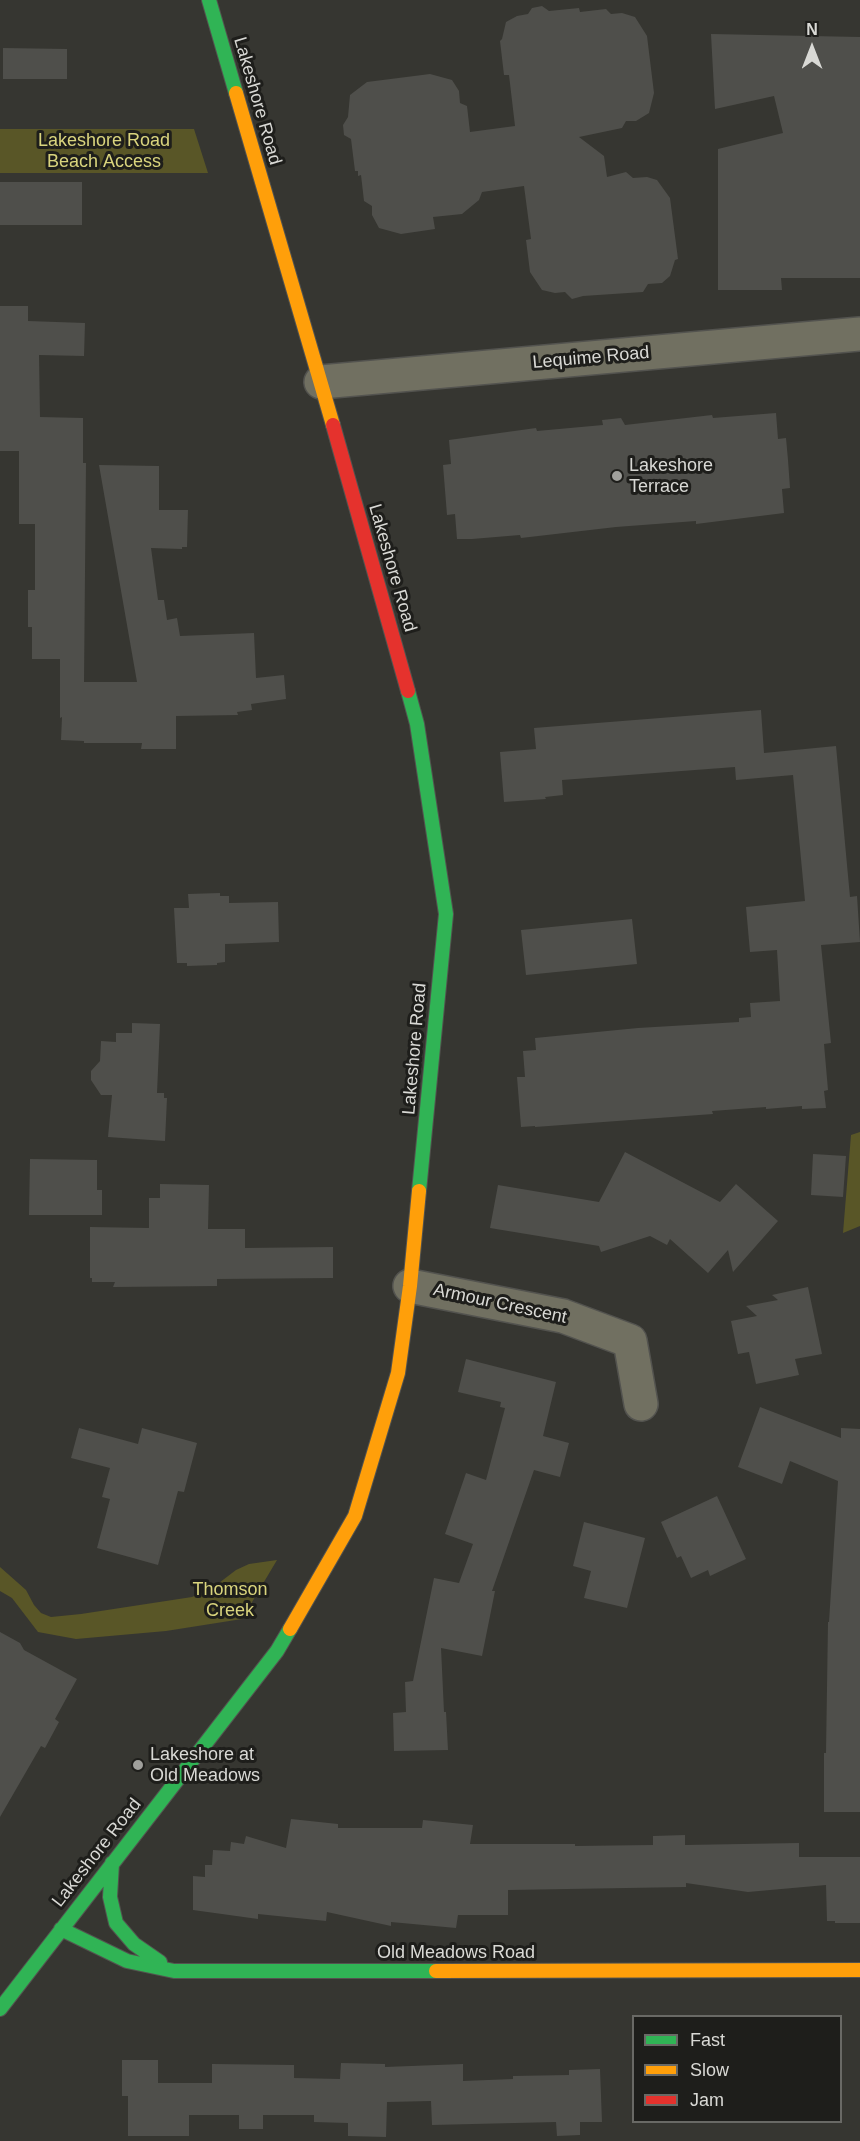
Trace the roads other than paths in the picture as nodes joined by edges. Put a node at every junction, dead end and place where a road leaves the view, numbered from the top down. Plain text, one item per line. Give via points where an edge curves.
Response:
1 (209, 0) edge
2 (860, 334) edge
3 (321, 382) junction
4 (410, 1286) junction
5 (641, 1404) dead end
6 (112, 1863) junction
7 (61, 1929) junction
8 (860, 1970) edge
9 (174, 1971) junction
10 (0, 2009) edge

1 - 3 main road, Lakeshore Road
2 - 3 street, Lequime Road
3 - 4 main road, Lakeshore Road via 417,724 446,914
4 - 5 street, Armour Crescent via 563,1316 630,1341
4 - 6 main road, Lakeshore Road via 398,1373 355,1516 277,1651
6 - 7 main road, Lakeshore Road
6 - 9 main road via 110,1898 116,1923 134,1944
7 - 9 main road, Old Meadows Road via 127,1961
7 - 10 main road, Lakeshore Road
8 - 9 main road, Old Meadows Road

